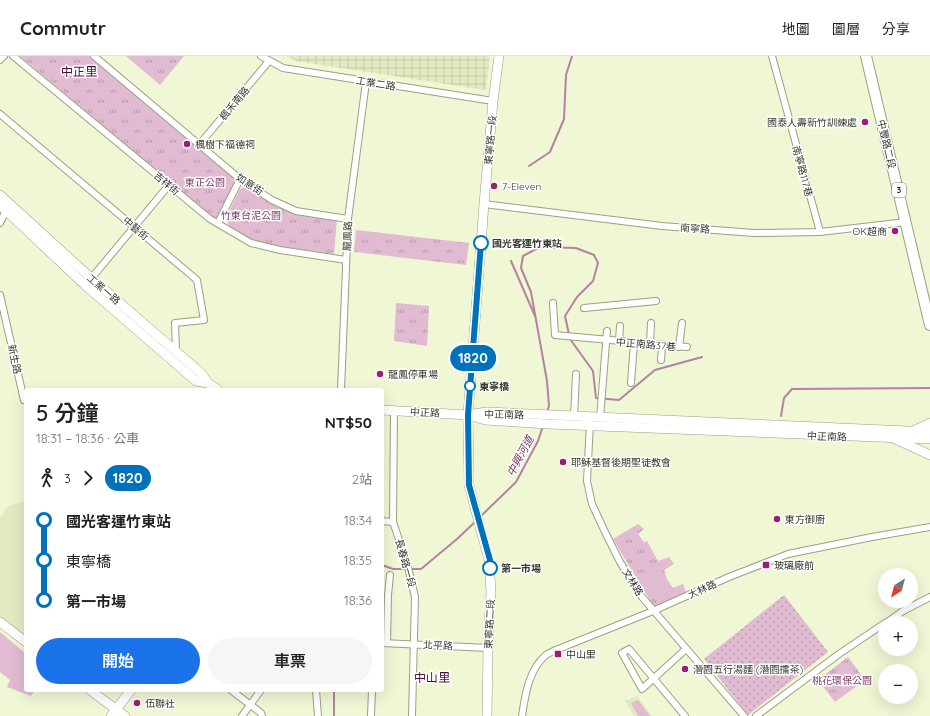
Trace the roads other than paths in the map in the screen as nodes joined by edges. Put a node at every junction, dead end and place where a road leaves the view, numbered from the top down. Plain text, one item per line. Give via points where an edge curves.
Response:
1 (4, 56) edge
2 (14, 56) edge
3 (94, 56) edge
4 (261, 56) edge
5 (499, 56) edge
6 (772, 56) edge
7 (866, 56) edge
8 (0, 60) edge
9 (269, 61) junction
10 (366, 82) junction
11 (493, 102) junction
12 (0, 114) edge
13 (199, 145) junction
14 (240, 179) junction
15 (169, 185) junction
16 (0, 195) edge
17 (484, 204) junction
18 (5, 206) edge
19 (348, 219) junction
20 (906, 222) junction
21 (0, 223) edge
22 (218, 224) junction
23 (134, 226) junction
24 (820, 232) junction
25 (346, 260) junction
26 (91, 278) junction
27 (85, 285) junction
28 (0, 295) edge
29 (656, 301) dead end
30 (553, 303) dead end
31 (584, 308) dead end
32 (651, 323) dead end
33 (682, 323) dead end
34 (930, 325) edge
35 (620, 326) dead end
36 (607, 331) dead end
37 (606, 340) junction
38 (619, 342) junction
39 (634, 343) junction
40 (650, 344) junction
41 (662, 345) junction
42 (679, 347) junction
43 (687, 347) dead end
44 (176, 351) junction
45 (661, 360) dead end
46 (576, 374) dead end
47 (208, 383) junction
48 (631, 383) dead end
49 (215, 388) edge
50 (341, 388) edge
51 (24, 400) dead end
52 (384, 410) edge
53 (394, 411) junction
54 (468, 415) junction
55 (574, 417) junction
56 (600, 418) junction
57 (545, 420) junction
58 (590, 422) junction
59 (930, 423) edge
60 (911, 432) junction
61 (930, 432) edge
62 (892, 438) junction
63 (930, 438) edge
64 (930, 455) edge
65 (384, 521) edge
66 (393, 522) junction
67 (930, 527) edge
68 (390, 575) dead end
69 (930, 597) edge
70 (653, 611) junction
71 (896, 616) edge
72 (0, 622) edge
73 (878, 628) edge
74 (24, 640) edge
75 (385, 642) edge
76 (414, 644) junction
77 (488, 648) junction
78 (686, 649) junction
79 (654, 678) junction
80 (92, 692) edge
81 (130, 692) edge
82 (234, 692) edge
83 (260, 692) edge
84 (316, 692) edge
85 (372, 692) edge
86 (251, 704) junction
87 (114, 713) edge
88 (125, 716) edge
89 (242, 716) edge
90 (262, 716) edge
91 (318, 716) edge
92 (371, 716) edge
93 (412, 716) edge
94 (487, 716) edge
95 (522, 716) edge
96 (685, 716) edge
97 (744, 716) edge
98 (756, 716) edge

1 - 8 street
2 - 15 street, 吉祥街
3 - 13 street, 如意街
4 - 9 street, 工業二路
5 - 11 street, 東寧路一段
6 - 24 street, 南寧路117巷
7 - 20 main road, 中豐路二段 / 3
9 - 10 street, 工業二路 via 283,68
9 - 13 street, 楓禾南路
10 - 11 street, 工業二路
10 - 19 street, 龍鳳路
11 - 17 street, 東寧路一段
12 - 23 street, 中藝街
13 - 14 street, 如意街
14 - 19 street, 如意街 via 272,200 296,211
14 - 22 street
15 - 22 street, 吉祥街
15 - 23 street
16 - 18 street, 工業一路
17 - 24 street, 南寧路 via 662,226 754,233
17 - 54 street, 東寧路一段
18 - 21 street
18 - 26 street, 工業一路
18 - 27 street, 工業一路
19 - 25 street, 龍鳳路
20 - 24 street, 南寧路
20 - 34 main road, 中豐路二段 / 3
22 - 25 street, 吉祥街 via 251,243
23 - 26 street
23 - 44 street, 中藝街 via 197,280 204,320 175,324
25 - 50 street, 龍鳳路
26 - 27 street
26 - 44 street, 工業一路
27 - 47 street, 工業一路 via 196,381
28 - 51 street, 新生路
29 - 31 street
30 - 37 street, 中正南路37巷 via 555,335
32 - 40 street
33 - 42 street
35 - 38 street
36 - 37 street
37 - 38 street, 中正南路37巷
37 - 56 street, 中正南路37巷
38 - 39 street, 中正南路37巷
39 - 40 street, 中正南路37巷
39 - 48 street
40 - 41 street, 中正南路37巷
41 - 42 street, 中正南路37巷
41 - 45 street
42 - 43 street, 中正南路37巷
44 - 47 street, 工業一路 via 202,374
46 - 55 street
47 - 49 street, 工業一路
52 - 53 street, 中正路
53 - 54 street, 中正路
53 - 66 street, 長春路一段
54 - 57 street, 中正南路 via 485,420
54 - 77 street, 東寧路二段 via 469,485 490,560
55 - 57 street, 中正南路
55 - 58 street, 中正南路
56 - 58 street, 中正南路
56 - 60 street, 中正南路
57 - 58 street, 中正南路
58 - 62 street, 中正南路
58 - 70 street, 文林路 via 587,481 592,504 620,562
59 - 60 street
60 - 61 street, 中正南路
62 - 63 street, 中正南路
62 - 64 street
65 - 66 street
66 - 76 street, 長春路一段 via 415,597
67 - 70 street, 大林路 via 788,554
68 - 75 street
69 - 71 street
70 - 78 street, 文林路
70 - 95 street, 大林路 via 547,655 533,672
72 - 74 street
73 - 98 street
75 - 76 street, 北平路
76 - 77 street, 北平路
76 - 93 street, 長春路一段
77 - 94 street, 東寧路二段
78 - 79 street
78 - 97 street, 文林路
79 - 79 street via 642,688 622,653 629,649
79 - 96 street
80 - 87 street
81 - 87 street
82 - 86 street
83 - 86 street
84 - 91 street
85 - 92 street
86 - 89 street
86 - 90 street
87 - 88 street

